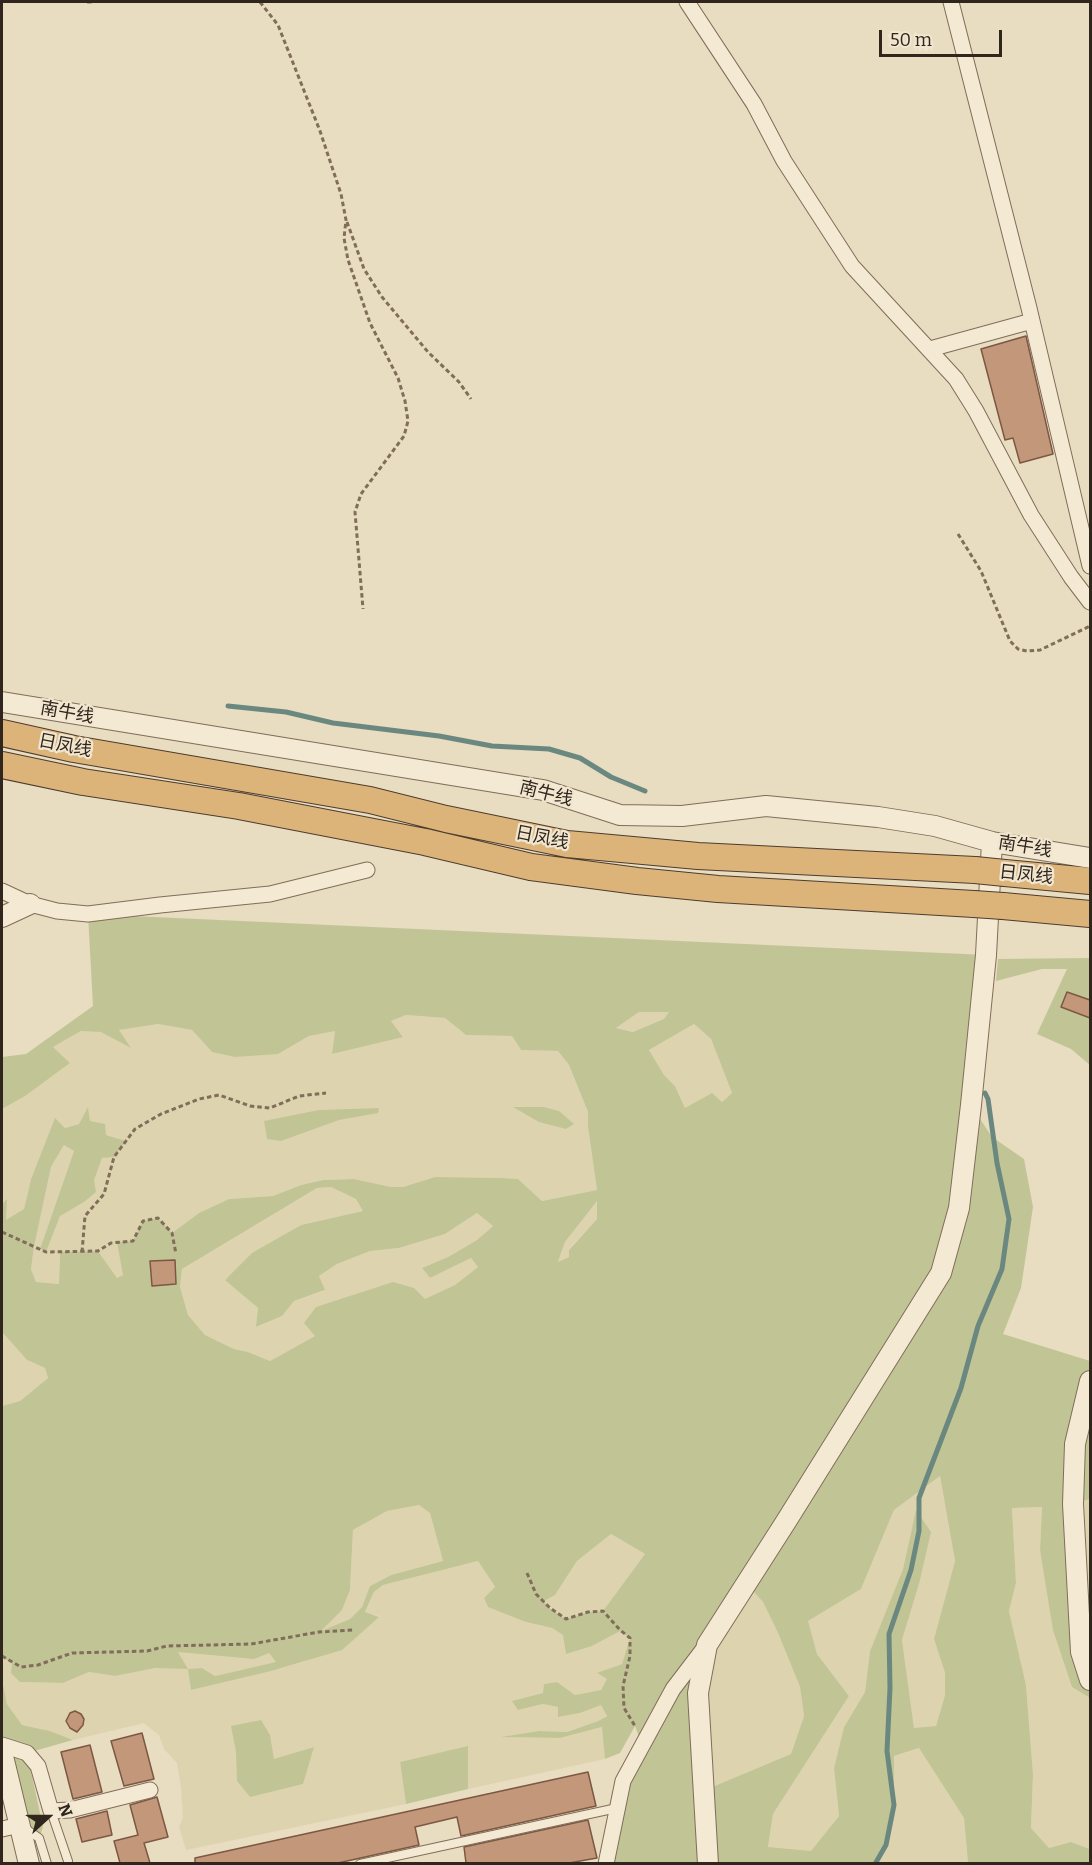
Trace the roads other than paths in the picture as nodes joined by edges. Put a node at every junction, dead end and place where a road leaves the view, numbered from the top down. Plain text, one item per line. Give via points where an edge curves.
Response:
1 (687, 2) edge
2 (951, 2) edge
3 (1032, 321) junction
4 (930, 349) junction
5 (1090, 566) edge
6 (1090, 602) edge
7 (2, 702) edge
8 (2, 733) edge
9 (2, 765) edge
10 (992, 842) junction
11 (1090, 858) edge
12 (367, 870) dead end
13 (1090, 881) edge
14 (2, 891) edge
15 (30, 904) junction
16 (1090, 914) edge
17 (2, 917) edge
18 (1090, 1381) edge
19 (706, 1645) junction
20 (1090, 1680) edge
21 (2, 1745) edge
22 (2, 1752) edge
23 (150, 1790) dead end
24 (617, 1808) junction
25 (51, 1811) junction
26 (11, 1827) edge
27 (68, 1861) dead end
28 (29, 1863) edge
29 (47, 1863) edge
30 (360, 1863) edge
31 (605, 1863) edge
32 (708, 1863) edge

1 - 4 street via 852,266
2 - 3 street
3 - 4 street
3 - 5 street
4 - 6 street via 956,379 1031,515
7 - 10 street, 南牛线 via 543,790 620,815 682,816 766,806 879,817 935,826
8 - 13 highway, 日凤线, bridge via 370,800 567,844
9 - 16 highway, 日凤线, bridge via 239,806 531,867 718,889
10 - 11 street, 南牛线
10 - 19 street via 986,955 969,1128 959,1208 941,1273
12 - 15 street via 270,894 88,914
14 - 15 street
15 - 17 street
18 - 20 street via 1075,1444 1073,1504 1081,1652
19 - 24 street via 674,1689 622,1781
19 - 32 street via 698,1693
21 - 25 street via 27,1753 38,1766
22 - 26 street
23 - 25 street
24 - 30 lane
24 - 31 street
25 - 27 lane
26 - 28 street
26 - 29 lane via 39,1838

